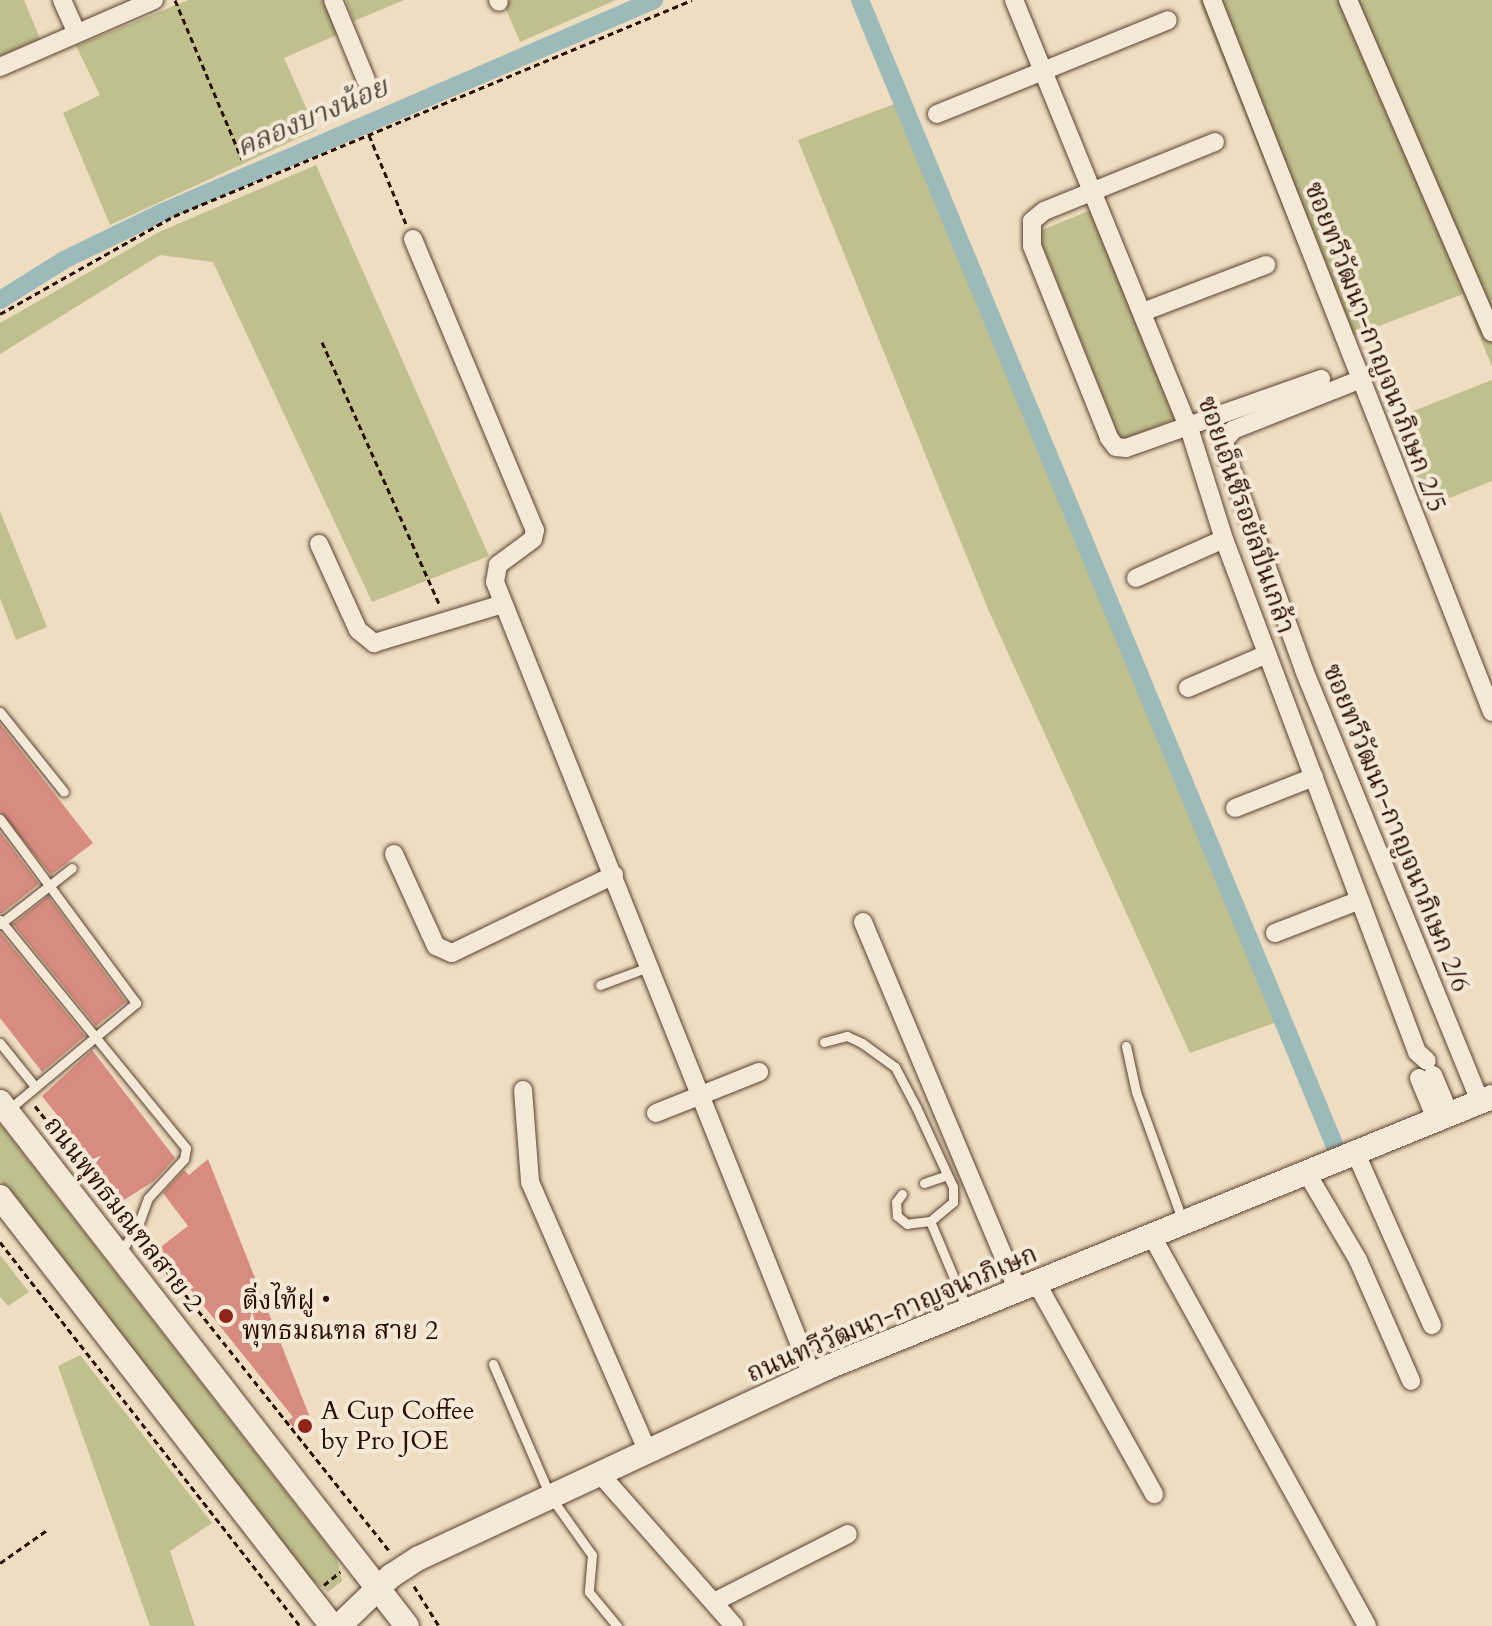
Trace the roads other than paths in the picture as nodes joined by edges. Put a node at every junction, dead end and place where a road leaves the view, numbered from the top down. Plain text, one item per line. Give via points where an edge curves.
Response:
1 (62, 0) edge
2 (154, 0) edge
3 (333, 0) edge
4 (1014, 0) edge
5 (1212, 0) edge
6 (1348, 0) edge
7 (1168, 20) dead end
8 (77, 33) junction
9 (0, 67) edge
10 (1044, 72) junction
11 (366, 80) dead end
12 (937, 114) dead end
13 (1215, 142) dead end
14 (1091, 193) junction
15 (413, 239) road end
16 (1266, 265) dead end
17 (1143, 312) junction
18 (1492, 332) edge
19 (1321, 379) dead end
20 (1359, 380) junction
21 (1189, 428) junction
22 (1224, 539) junction
23 (319, 544) dead end
24 (1136, 578) dead end
25 (503, 604) junction
26 (1267, 654) junction
27 (1188, 688) dead end
28 (0, 712) edge
29 (1492, 712) edge
30 (11, 726) junction
31 (0, 734) edge
32 (1314, 777) junction
33 (64, 792) dead end
34 (1235, 808) dead end
35 (0, 819) edge
36 (394, 854) dead end
37 (72, 868) dead end
38 (614, 875) junction
39 (50, 885) junction
40 (1360, 900) junction
41 (1, 922) edge
42 (863, 922) dead end
43 (1275, 933) dead end
44 (651, 966) junction
45 (600, 985) dead end
46 (94, 1042) junction
47 (824, 1042) dead end
48 (0, 1043) edge
49 (1126, 1046) dead end
50 (759, 1072) dead end
51 (33, 1084) junction
52 (523, 1090) dead end
53 (700, 1095) junction
54 (1486, 1099) edge
55 (4, 1106) edge
56 (656, 1113) dead end
57 (1442, 1116) junction
58 (1357, 1156) junction
59 (947, 1175) junction
60 (1308, 1175) junction
61 (924, 1183) dead end
62 (902, 1194) dead end
63 (0, 1197) edge
64 (930, 1221) junction
65 (1184, 1225) junction
66 (1153, 1238) junction
67 (118, 1254) junction
68 (1026, 1286) junction
69 (967, 1309) junction
70 (1432, 1325) dead end
71 (493, 1364) dead end
72 (812, 1375) junction
73 (1411, 1381) dead end
74 (648, 1452) junction
75 (601, 1475) junction
76 (1154, 1494) dead end
77 (550, 1496) junction
78 (848, 1534) dead end
79 (377, 1589) junction
80 (714, 1602) junction
81 (332, 1626) edge
82 (339, 1626) edge
83 (407, 1626) edge
84 (617, 1626) edge
85 (734, 1626) edge
86 (1367, 1626) edge

1 - 8 street
2 - 8 street
3 - 11 street
4 - 10 street, ซอยเอ็นซีรอยัลปิ่นเกล้า
5 - 20 street, ซอยทวีวัฒนา-กาญจนาภิเษก 2/5
6 - 18 street
7 - 10 street
8 - 9 street
10 - 12 street
10 - 14 street, ซอยเอ็นซีรอยัลปิ่นเกล้า
13 - 14 street
14 - 17 street, ซอยเอ็นซีรอยัลปิ่นเกล้า
14 - 21 street via 1044,211 1032,221 1029,235 1109,438 1116,447 1126,448
15 - 25 street via 535,530 533,539 498,565 495,582
16 - 17 street
17 - 21 street, ซอยเอ็นซีรอยัลปิ่นเกล้า
19 - 21 street
20 - 29 street, ซอยทวีวัฒนา-กาญจนาภิเษก 2/5
20 - 54 street, ซอยทวีวัฒนา-กาญจนาภิเษก 2/6 via 1233,430 1224,441 1304,670
21 - 22 street, ซอยเอ็นซีรอยัลปิ่นเกล้า
22 - 24 street
22 - 26 street, ซอยเอ็นซีรอยัลปิ่นเกล้า
23 - 25 street via 367,641 382,644
25 - 38 street
26 - 27 street
26 - 32 street, ซอยเอ็นซีรอยัลปิ่นเกล้า
28 - 30 lane
30 - 31 lane
30 - 33 lane
32 - 34 street
32 - 40 street, ซอยเอ็นซีรอยัลปิ่นเกล้า
35 - 39 lane
36 - 38 street via 436,946 452,953
37 - 39 lane
38 - 44 street
39 - 41 lane
39 - 46 lane via 136,1003
40 - 43 street
40 - 57 street, ซอยเอ็นซีรอยัลปิ่นเกล้า
41 - 46 lane
42 - 68 street
44 - 45 lane
44 - 53 street
46 - 51 lane
46 - 67 lane via 186,1148 184,1159 148,1198 135,1232
47 - 59 lane via 847,1036 895,1067
48 - 51 lane
49 - 65 lane via 1136,1092
50 - 53 street
51 - 55 lane
52 - 74 street via 530,1182
53 - 56 street
53 - 72 street
54 - 57 street, ถนนทวีวัฒนา-กาญจนาภิเษก
55 - 67 street, ถนนพุทธมณฑลสาย 2
57 - 58 street, ถนนทวีวัฒนา-กาญจนาภิเษก
58 - 60 street, ถนนทวีวัฒนา-กาญจนาภิเษก
58 - 70 street
59 - 61 lane
59 - 64 lane via 953,1202
60 - 65 street, ถนนทวีวัฒนา-กาญจนาภิเษก
60 - 73 street via 1358,1260
62 - 64 lane via 896,1202 897,1216 907,1224
63 - 81 street
64 - 69 lane
65 - 66 street, ถนนทวีวัฒนา-กาญจนาภิเษก
66 - 68 street, ถนนทวีวัฒนา-กาญจนาภิเษก
66 - 86 street
67 - 79 street, ถนนพุทธมณฑลสาย 2
68 - 69 street, ถนนทวีวัฒนา-กาญจนาภิเษก
68 - 76 street
69 - 72 street, ถนนทวีวัฒนา-กาญจนาภิเษก
71 - 77 lane
72 - 74 street, ถนนทวีวัฒนา-กาญจนาภิเษก
74 - 75 street, ถนนทวีวัฒนา-กาญจนาภิเษก
75 - 77 street, ถนนทวีวัฒนา-กาญจนาภิเษก
75 - 80 street
77 - 79 street, ถนนทวีวัฒนา-กาญจนาภิเษก via 419,1558
77 - 84 lane via 592,1555 589,1592
78 - 80 street
79 - 82 street, ถนนทวีวัฒนา-กาญจนาภิเษก
79 - 83 street, ถนนพุทธมณฑลสาย 2
80 - 85 street

